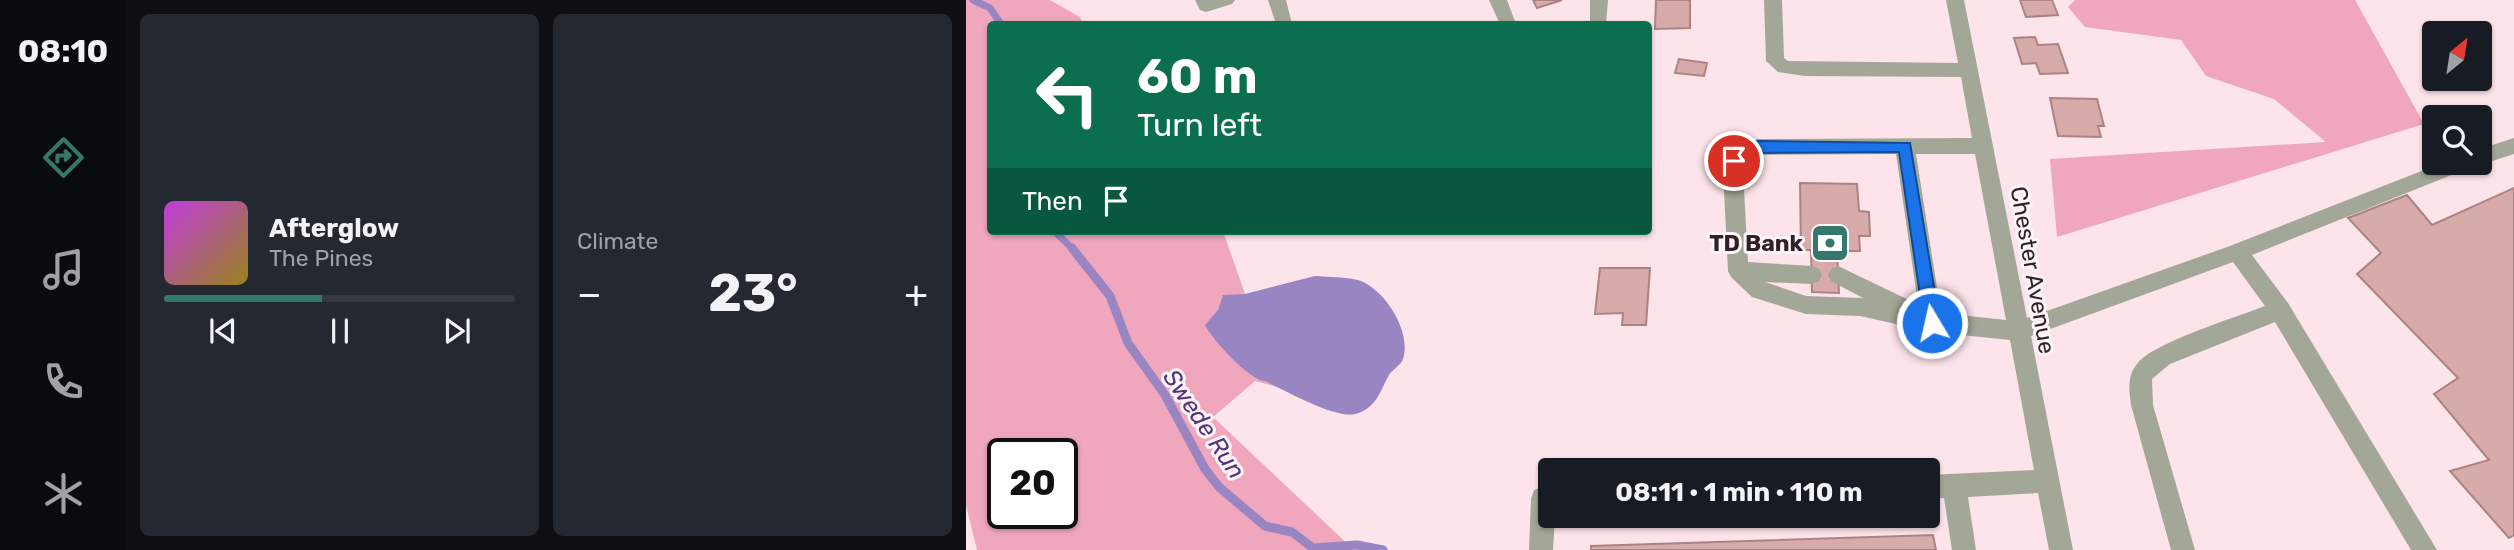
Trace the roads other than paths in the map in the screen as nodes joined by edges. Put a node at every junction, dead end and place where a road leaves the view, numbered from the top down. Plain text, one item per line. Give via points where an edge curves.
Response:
1 (1226, 0) edge
2 (1277, 0) edge
3 (1498, 0) edge
4 (1599, 0) edge
5 (1773, 0) edge
6 (1955, 0) edge
7 (1205, 3) edge
8 (1210, 21) edge
9 (1283, 21) edge
10 (1507, 21) edge
11 (1598, 21) edge
12 (1968, 69) junction
13 (1984, 146) junction
14 (2514, 146) edge
15 (1905, 147) junction
16 (2492, 153) edge
17 (2432, 175) edge
18 (2236, 252) junction
19 (1738, 271) junction
20 (1812, 275) dead end
21 (1838, 275) dead end
22 (2280, 310) junction
23 (1932, 323) junction
24 (2017, 331) junction
25 (2046, 481) junction
26 (1954, 486) junction
27 (1940, 487) edge
28 (1542, 528) edge
29 (1541, 550) edge
30 (1964, 550) edge
31 (2061, 550) edge
32 (2183, 550) edge
33 (2425, 550) edge

1 - 7 street
2 - 9 street
3 - 10 street
4 - 11 street
5 - 12 street via 1775,61 1784,67
6 - 12 street, Chester Avenue
7 - 8 street
12 - 13 street, Chester Avenue
13 - 15 street
13 - 24 street, Chester Avenue
14 - 16 street
15 - 19 street via 1758,147 1742,151 1733,172
15 - 23 street
17 - 18 street
18 - 22 street
18 - 24 street
19 - 20 street
19 - 23 street via 1760,290 1805,305 1860,307
21 - 23 street
22 - 32 street via 2162,357 2146,367 2139,381
22 - 33 street
23 - 24 street
24 - 25 street, Chester Avenue
25 - 26 street
25 - 31 street, Chester Avenue
26 - 27 street
26 - 30 street
28 - 29 street

